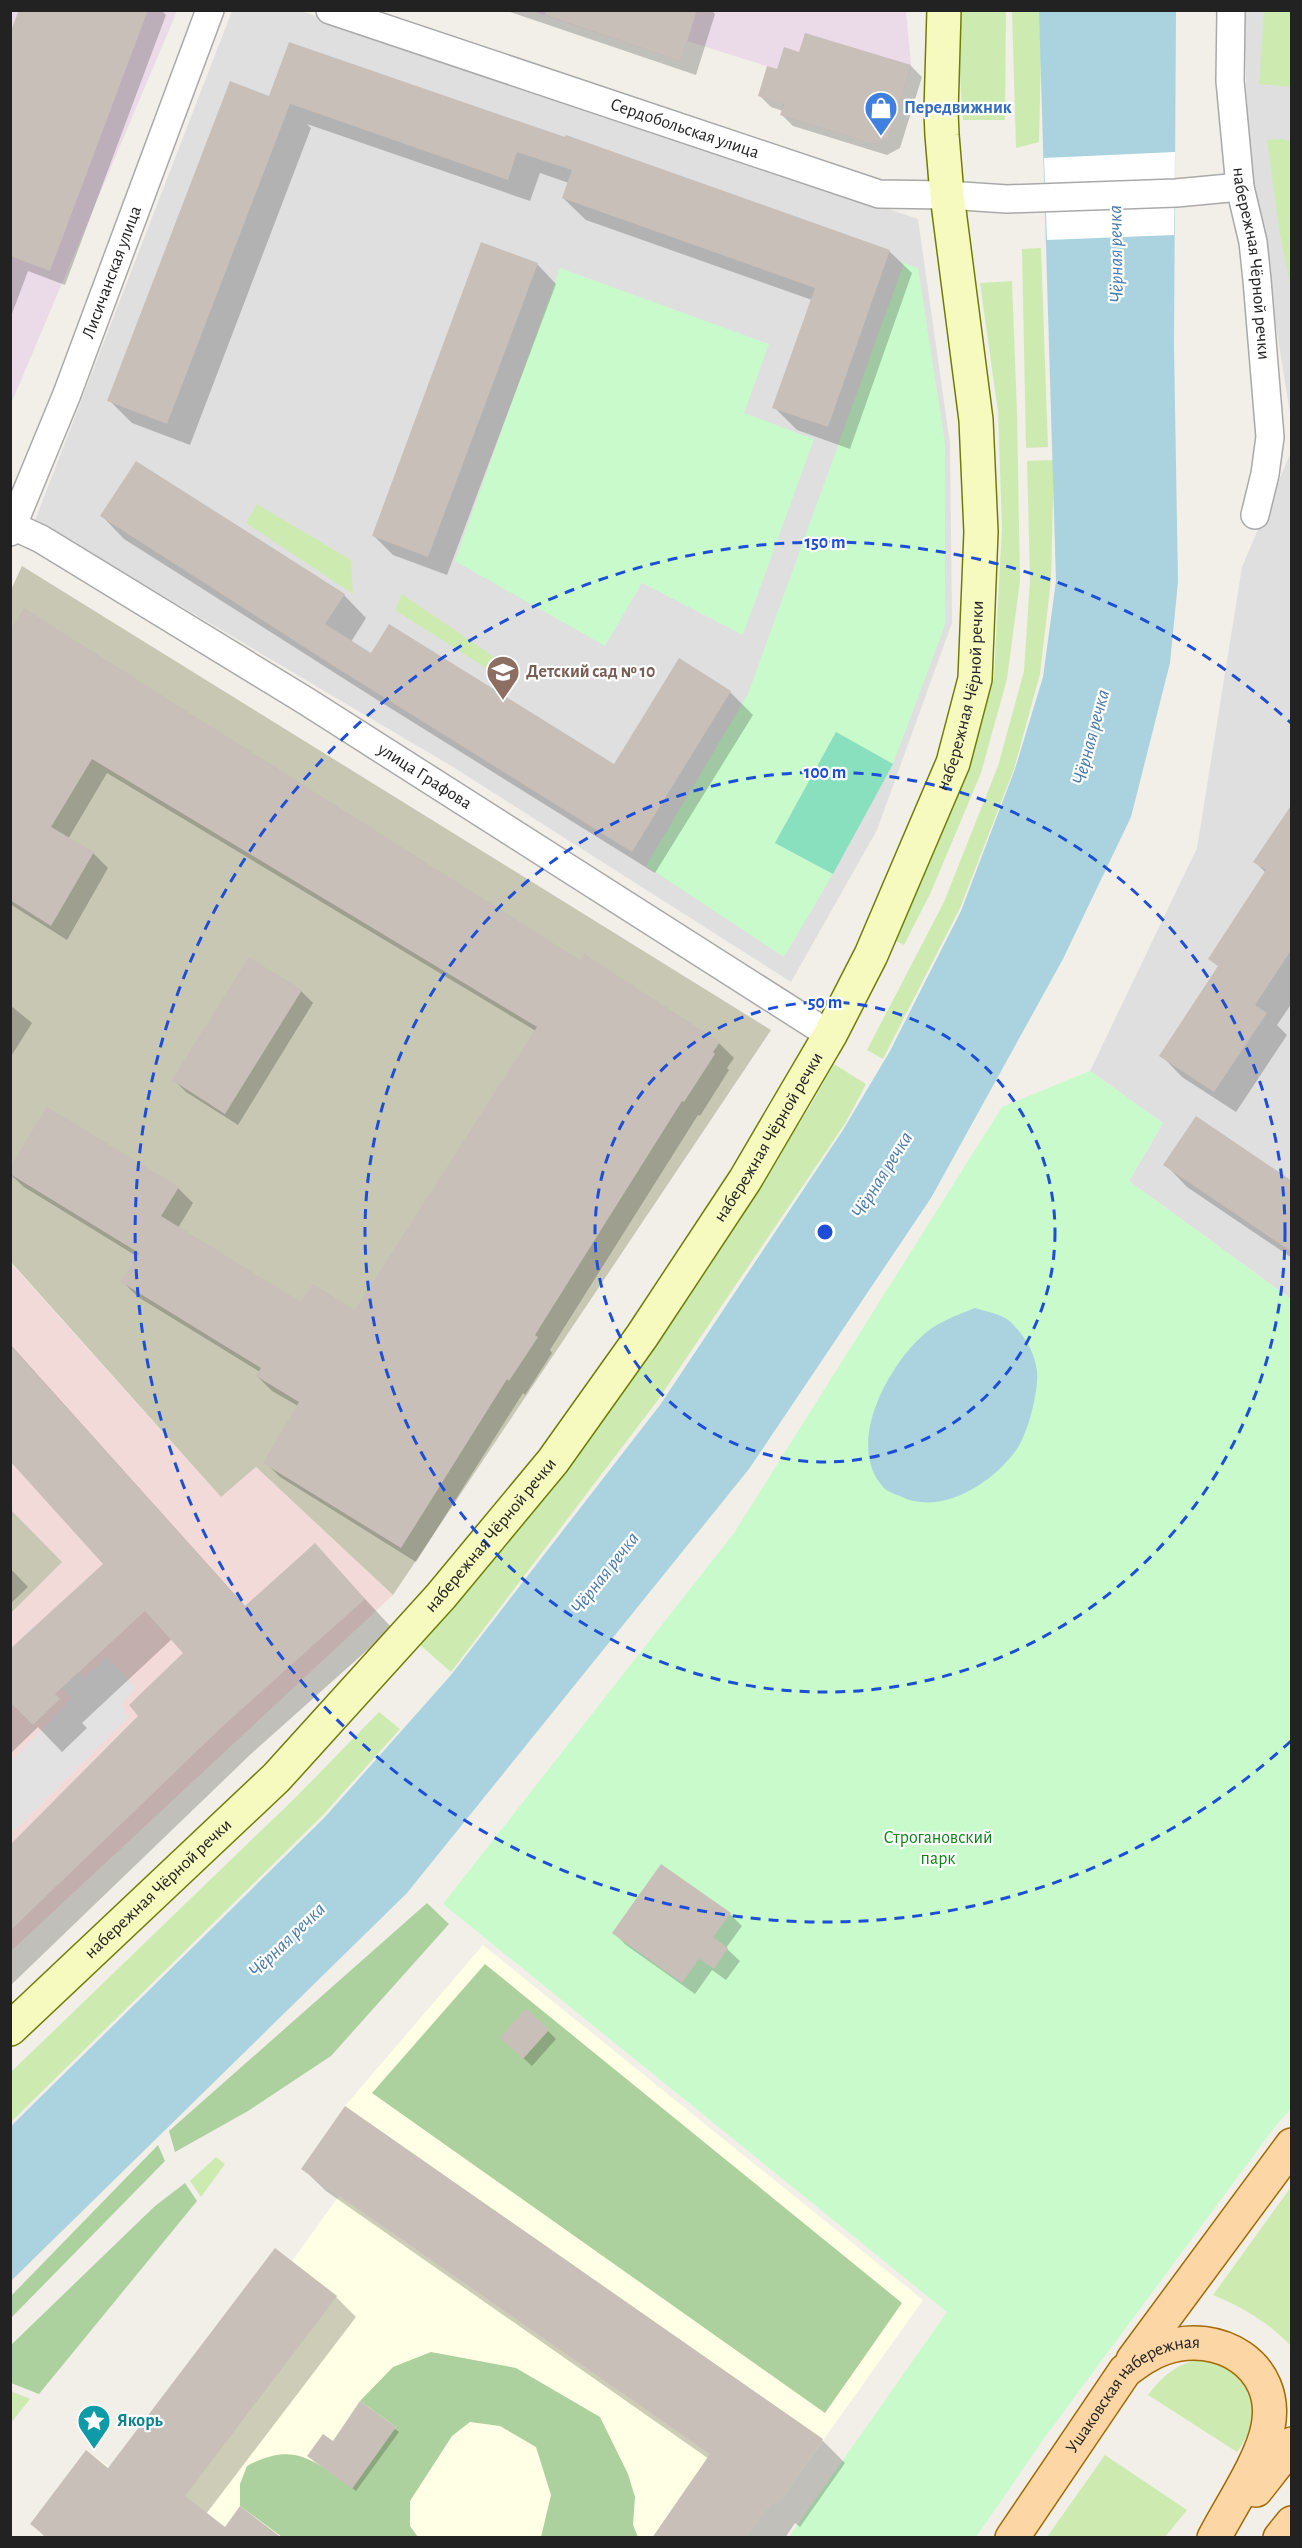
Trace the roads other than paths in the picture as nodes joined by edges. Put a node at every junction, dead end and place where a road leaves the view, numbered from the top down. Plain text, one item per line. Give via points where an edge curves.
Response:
1 (210, 10) edge
2 (330, 10) edge
3 (944, 10) edge
4 (1232, 10) edge
5 (1240, 187) junction
6 (947, 195) junction
7 (1255, 515) dead end
8 (12, 529) edge
9 (830, 1035) junction
10 (10, 2029) edge
11 (1292, 2145) edge
12 (1125, 2371) junction
13 (1292, 2444) edge
14 (1292, 2523) edge
15 (1012, 2538) edge
16 (1214, 2538) edge
17 (1220, 2538) edge
18 (1280, 2538) edge

1 - 8 street, Лисичанская улица via 67,394
2 - 6 street, Сердобольская улица via 875,193
3 - 6 street, набережная Чёрной речки via 941,112
4 - 5 street, набережная Чёрной речки via 1230,81
5 - 6 street, Сердобольская улица via 1176,194 1045,198
5 - 7 street, набережная Чёрной речки via 1253,242 1270,437
6 - 9 street, набережная Чёрной речки via 976,420 981,532 975,679 953,764 871,955
8 - 9 street, улица Графова via 42,539 296,695
9 - 10 street, набережная Чёрной речки via 719,1219 642,1336 545,1470 441,1596 276,1778
11 - 12 main road
12 - 15 main road, Ушаковская набережная
12 - 16 main road, Ушаковская набережная via 1166,2347 1209,2344 1230,2349 1250,2363 1262,2382 1268,2426 1260,2451
13 - 17 main road
14 - 18 main road

